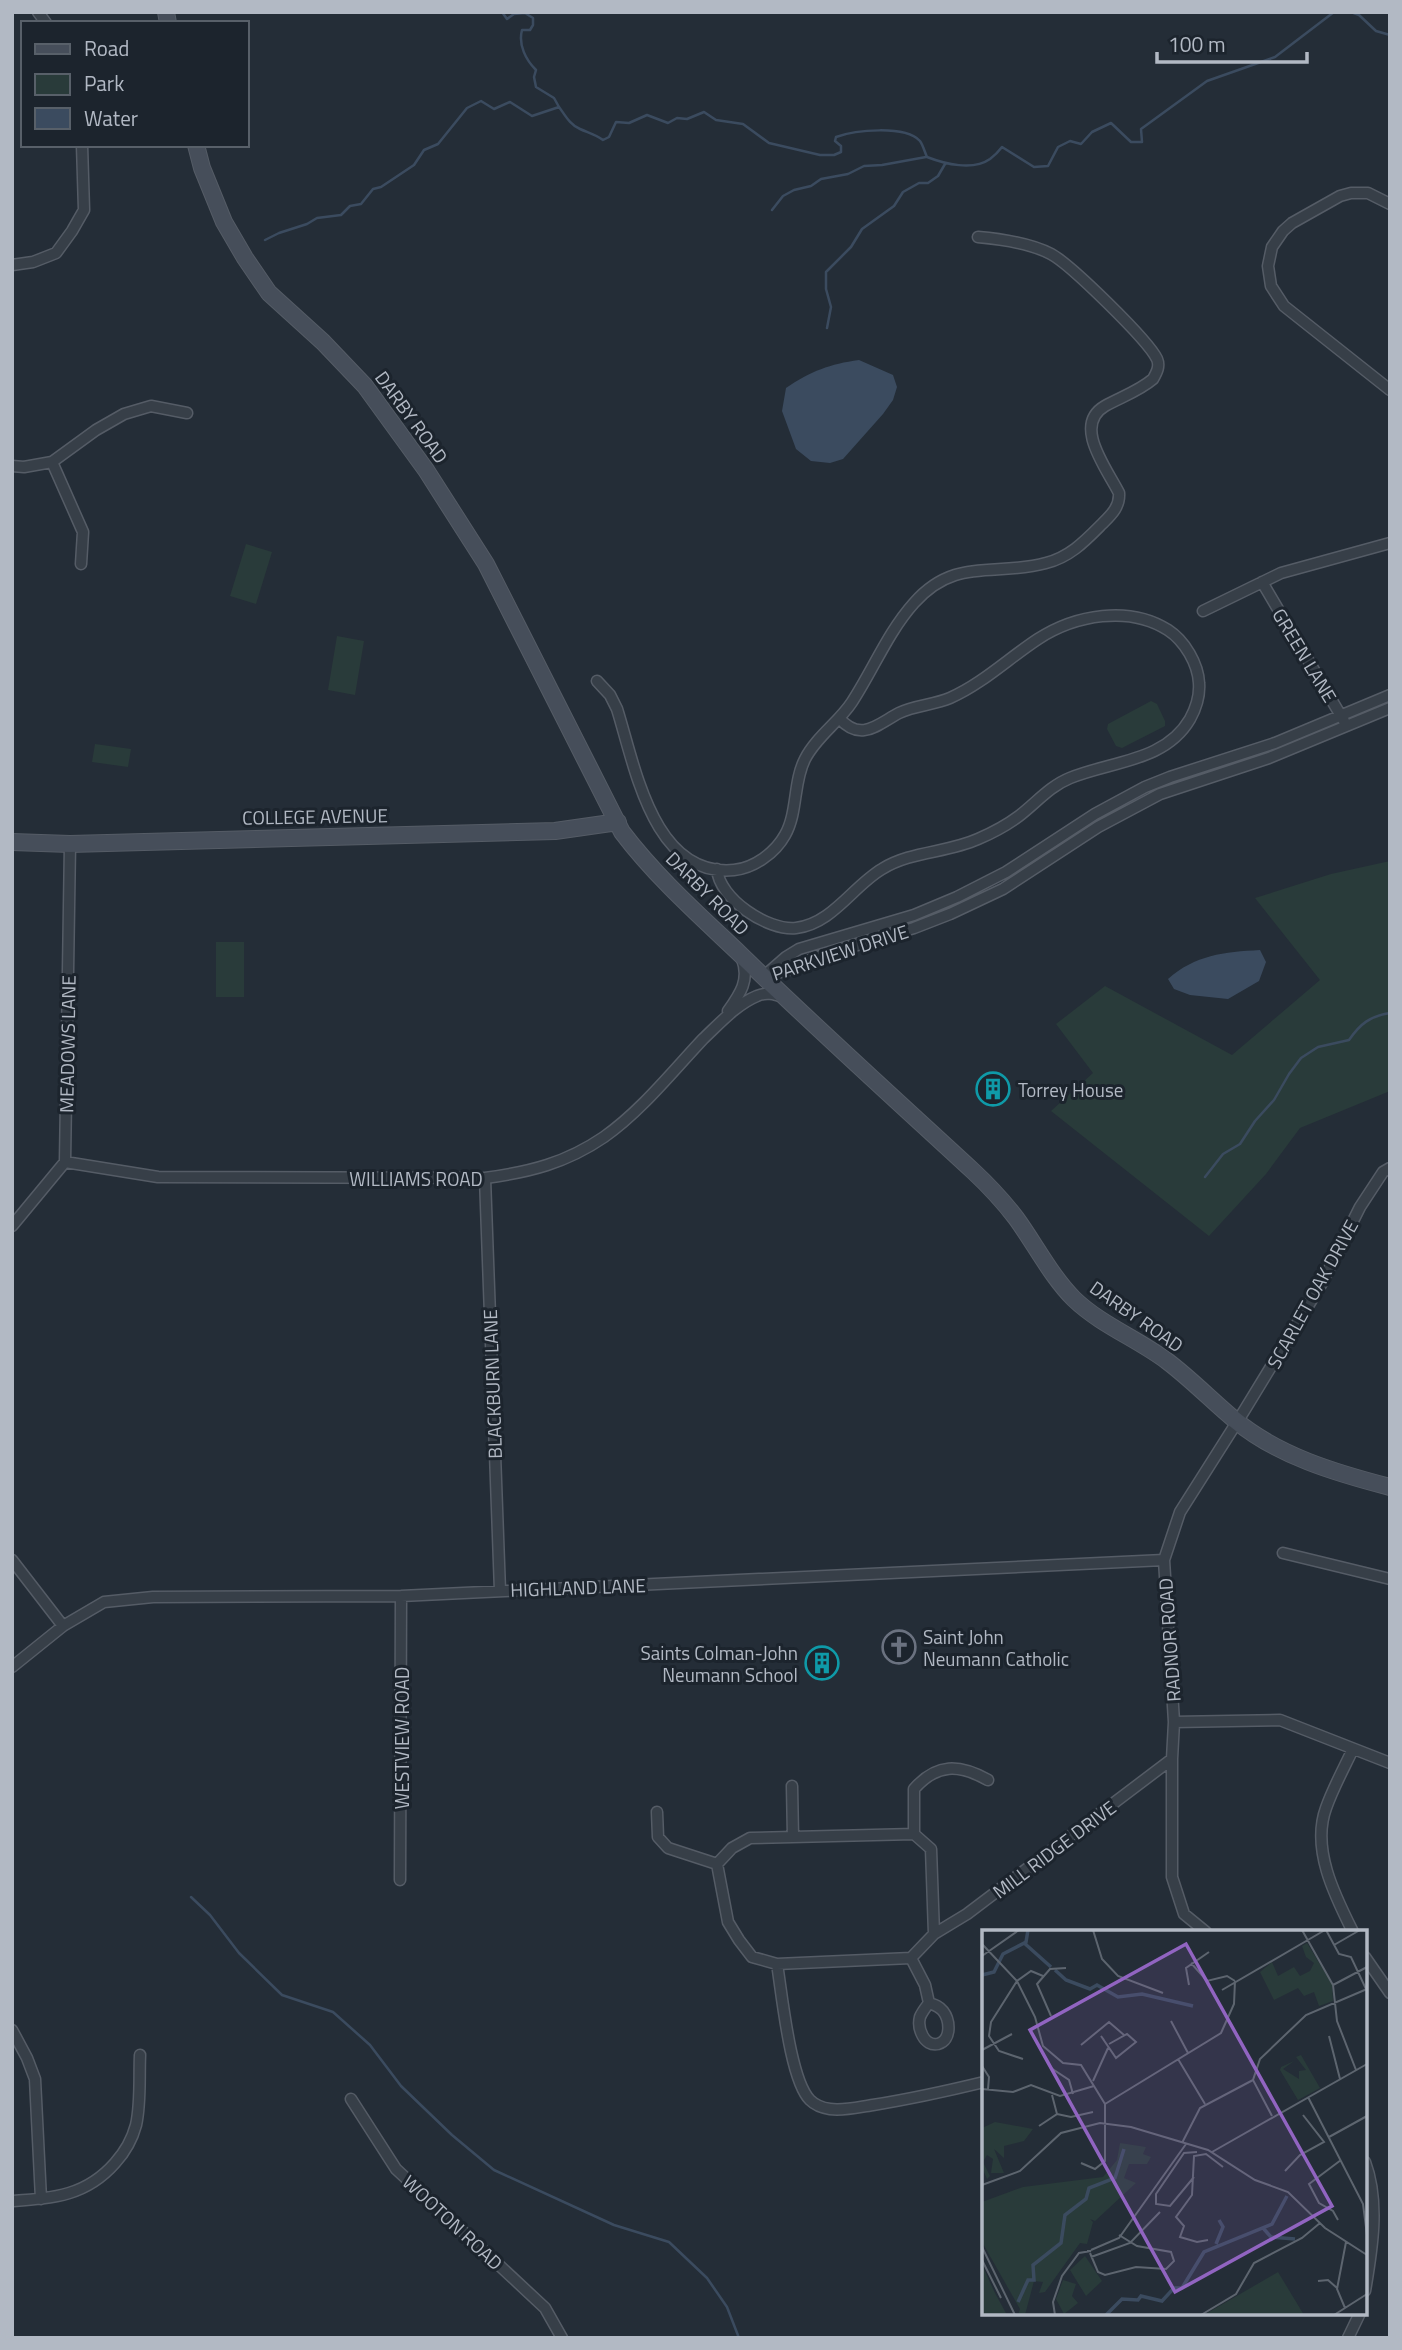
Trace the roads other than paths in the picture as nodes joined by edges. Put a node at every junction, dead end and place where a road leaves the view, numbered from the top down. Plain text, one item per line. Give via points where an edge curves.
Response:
1 (82, 147) edge
2 (197, 147) edge
3 (1390, 204) edge
4 (978, 237) dead end
5 (12, 265) edge
6 (1390, 390) edge
7 (187, 413) dead end
8 (52, 462) junction
9 (12, 466) edge
10 (1390, 543) edge
11 (81, 564) dead end
12 (1262, 582) junction
13 (1203, 611) dead end
14 (597, 681) dead end
15 (1390, 695) edge
16 (1390, 708) edge
17 (1341, 717) junction
18 (839, 719) junction
19 (1347, 727) junction
20 (1257, 749) junction
21 (1262, 761) junction
22 (618, 822) junction
23 (12, 842) edge
24 (70, 844) junction
25 (717, 869) junction
26 (993, 879) junction
27 (999, 890) junction
28 (893, 922) junction
29 (897, 933) junction
30 (740, 954) junction
31 (763, 977) junction
32 (786, 999) junction
33 (716, 1027) junction
34 (65, 1162) junction
35 (1390, 1168) edge
36 (485, 1178) junction
37 (12, 1226) edge
38 (1237, 1422) junction
39 (1390, 1487) edge
40 (1283, 1553) dead end
41 (12, 1560) edge
42 (1164, 1560) junction
43 (1390, 1579) edge
44 (500, 1591) junction
45 (401, 1596) junction
46 (63, 1626) junction
47 (12, 1667) edge
48 (1174, 1722) junction
49 (1353, 1749) junction
50 (1172, 1759) junction
51 (1390, 1763) edge
52 (988, 1780) dead end
53 (792, 1786) dead end
54 (657, 1812) dead end
55 (914, 1835) junction
56 (793, 1836) junction
57 (717, 1864) junction
58 (400, 1880) dead end
59 (1204, 1930) edge
60 (1352, 1930) edge
61 (934, 1934) junction
62 (911, 1958) junction
63 (1367, 1960) edge
64 (777, 1964) junction
65 (1390, 1993) edge
66 (929, 2003) dead end
67 (12, 2030) edge
68 (140, 2055) dead end
69 (982, 2082) edge
70 (351, 2099) dead end
71 (1367, 2170) edge
72 (41, 2199) junction
73 (12, 2201) edge
74 (1367, 2280) edge
75 (1359, 2315) edge
76 (562, 2338) edge
77 (1348, 2338) edge

1 - 5 street via 84,210 72,231 56,253
2 - 22 main road, DARBY ROAD via 225,222 269,293 365,386 486,564
3 - 6 street via 1368,193 1340,196 1283,231 1272,247 1268,266 1270,286 1284,306
4 - 18 street via 1039,248 1061,260 1145,342 1158,362 1157,372 1147,384 1102,408 1091,423 1091,438 1119,493 1113,513 1080,546 1059,559 1033,566 961,572 933,586 914,603
7 - 8 street via 151,406 124,414
8 - 9 street
8 - 11 street via 83,532
10 - 12 street
12 - 13 street
12 - 17 street, GREEN LANE
14 - 25 street via 617,709 645,802 657,825 687,857
15 - 17 street, PARKVIEW DRIVE
16 - 19 street, PARKVIEW DRIVE
17 - 19 street, GREEN LANE
17 - 20 street, PARKVIEW DRIVE
18 - 25 street via 804,761 780,844 752,865
18 - 25 street via 857,730 878,727 901,712 950,698 1049,632 1108,615 1147,620 1174,634 1195,665 1199,684 1198,700 1187,724 1172,740 1130,761 1061,782 1018,817 978,840 881,870 810,924 779,927 760,919 722,888
19 - 21 street, PARKVIEW DRIVE
20 - 21 street
20 - 26 street, PARKVIEW DRIVE via 1170,777 1121,799
21 - 27 street, PARKVIEW DRIVE via 1160,794
22 - 24 main road, COLLEGE AVENUE via 555,831
22 - 30 main road, DARBY ROAD via 669,886
23 - 24 main road, COLLEGE AVENUE
24 - 34 street, MEADOWS LANE
26 - 27 street
26 - 28 street, PARKVIEW DRIVE
27 - 29 street, PARKVIEW DRIVE
28 - 29 street
28 - 31 street, PARKVIEW DRIVE via 792,953
29 - 31 street, PARKVIEW DRIVE
30 - 31 main road, DARBY ROAD
30 - 33 street, WILLIAMS ROAD via 745,982
31 - 32 main road, DARBY ROAD
32 - 33 street, WILLIAMS ROAD via 760,995 743,1003
32 - 38 main road, DARBY ROAD via 976,1174 1015,1217 1075,1300 1166,1360
33 - 36 street, WILLIAMS ROAD via 606,1135 562,1161
34 - 36 street, WILLIAMS ROAD via 158,1177
34 - 37 street
35 - 38 street, SCARLET OAK DRIVE via 1360,1207 1322,1283
36 - 44 street, BLACKBURN LANE
38 - 39 main road, DARBY ROAD via 1277,1448 1321,1467
38 - 42 street, RADNOR ROAD via 1180,1512
40 - 43 street
41 - 46 street
42 - 44 street, HIGHLAND LANE
42 - 48 street, RADNOR ROAD
44 - 45 street, HIGHLAND LANE
45 - 46 street, HIGHLAND LANE via 153,1597 104,1602
45 - 58 street, WESTVIEW ROAD
46 - 47 street, HIGHLAND LANE
48 - 49 street via 1280,1720
48 - 50 street, RADNOR ROAD
49 - 51 street
49 - 60 street via 1325,1810 1322,1836 1324,1863
50 - 59 street, RADNOR ROAD via 1172,1877 1184,1914
50 - 61 street, MILL RIDGE DRIVE
52 - 55 street via 973,1772 943,1768 924,1777 914,1789
53 - 56 street
54 - 57 street via 658,1836 668,1848
55 - 56 street
55 - 61 street via 931,1849
56 - 57 street via 750,1838
57 - 64 street via 728,1922 752,1957
61 - 62 street, MILL RIDGE DRIVE
62 - 64 street
62 - 66 street
63 - 65 street
64 - 69 street via 801,2085 819,2106 847,2109
67 - 72 street via 35,2079
68 - 72 street via 136,2123 121,2155 93,2185
70 - 76 street, WOOTON ROAD via 396,2169 545,2308
71 - 74 street via 1373,2193
72 - 73 street
75 - 77 street

